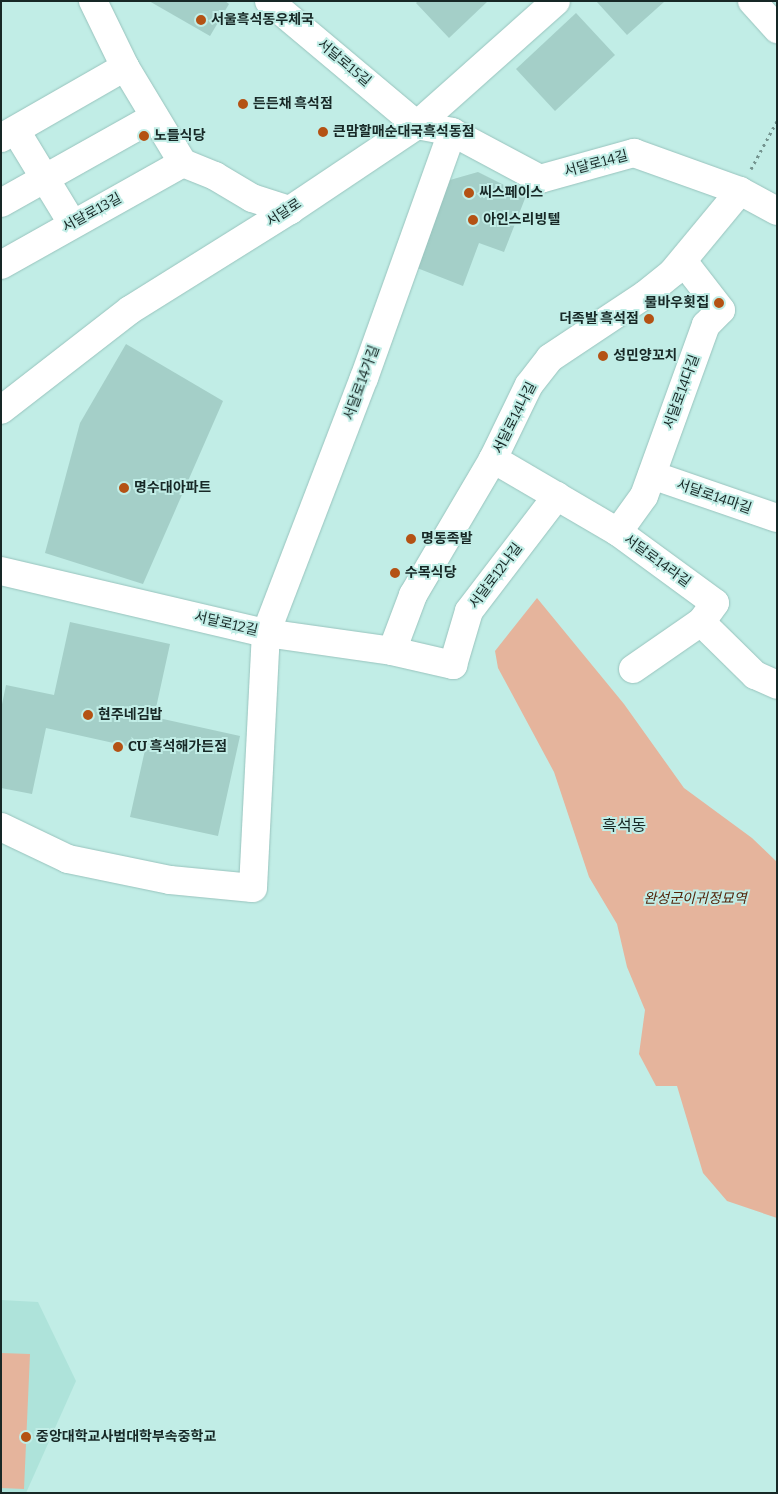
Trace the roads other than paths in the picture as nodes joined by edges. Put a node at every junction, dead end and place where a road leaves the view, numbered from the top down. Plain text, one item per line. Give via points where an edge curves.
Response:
1 (93, 1) edge
2 (269, 1) edge
3 (556, 1) edge
4 (752, 1) edge
5 (777, 29) edge
6 (125, 68) junction
7 (154, 117) junction
8 (417, 125) junction
9 (452, 132) junction
10 (9, 134) edge
11 (183, 163) junction
12 (46, 179) junction
13 (740, 191) junction
14 (1, 203) edge
15 (290, 210) junction
16 (777, 211) edge
17 (72, 223) junction
18 (683, 260) junction
19 (1, 265) edge
20 (1, 410) edge
21 (493, 459) junction
22 (652, 475) junction
23 (557, 496) junction
24 (777, 518) edge
25 (618, 532) junction
26 (1, 571) edge
27 (701, 622) junction
28 (266, 633) junction
29 (392, 651) junction
30 (453, 665) joint
31 (633, 669) dead end
32 (777, 685) edge
33 (1, 827) edge

1 - 6 street
2 - 8 street, 서달로15길
3 - 8 street, 서달로
4 - 5 street
6 - 7 street
6 - 10 street
7 - 11 street
7 - 12 street
8 - 9 street, 서달로14길
8 - 15 street, 서달로
9 - 13 street, 서달로14길 via 540,179 634,153
9 - 28 street, 서달로14가길 via 364,378
10 - 12 street
11 - 15 street via 215,176 252,198
11 - 17 street, 서달로13길
12 - 14 street
12 - 17 street
13 - 16 street, 서달로14길
13 - 18 street, 서달로14나길
15 - 20 street, 서달로 via 130,310
17 - 19 street, 서달로13길
18 - 21 street, 서달로14나길 via 645,295 550,358 529,385
18 - 22 street, 서달로14다길 via 721,310 706,325
21 - 23 street, 서달로14라길
21 - 29 street, 서달로14나길 via 413,595
22 - 24 street, 서달로14마길
22 - 25 street, 서달로14다길 via 644,496
23 - 25 street, 서달로14라길
23 - 30 street, 서달로12나길 via 468,611
25 - 27 street, 서달로14라길 via 714,603
26 - 28 street, 서달로12길
27 - 31 street
27 - 32 street via 755,675
28 - 29 street, 서달로12길
28 - 33 street, 서달로14가길 via 254,888 170,880 68,859
29 - 30 street, 서달로12길

